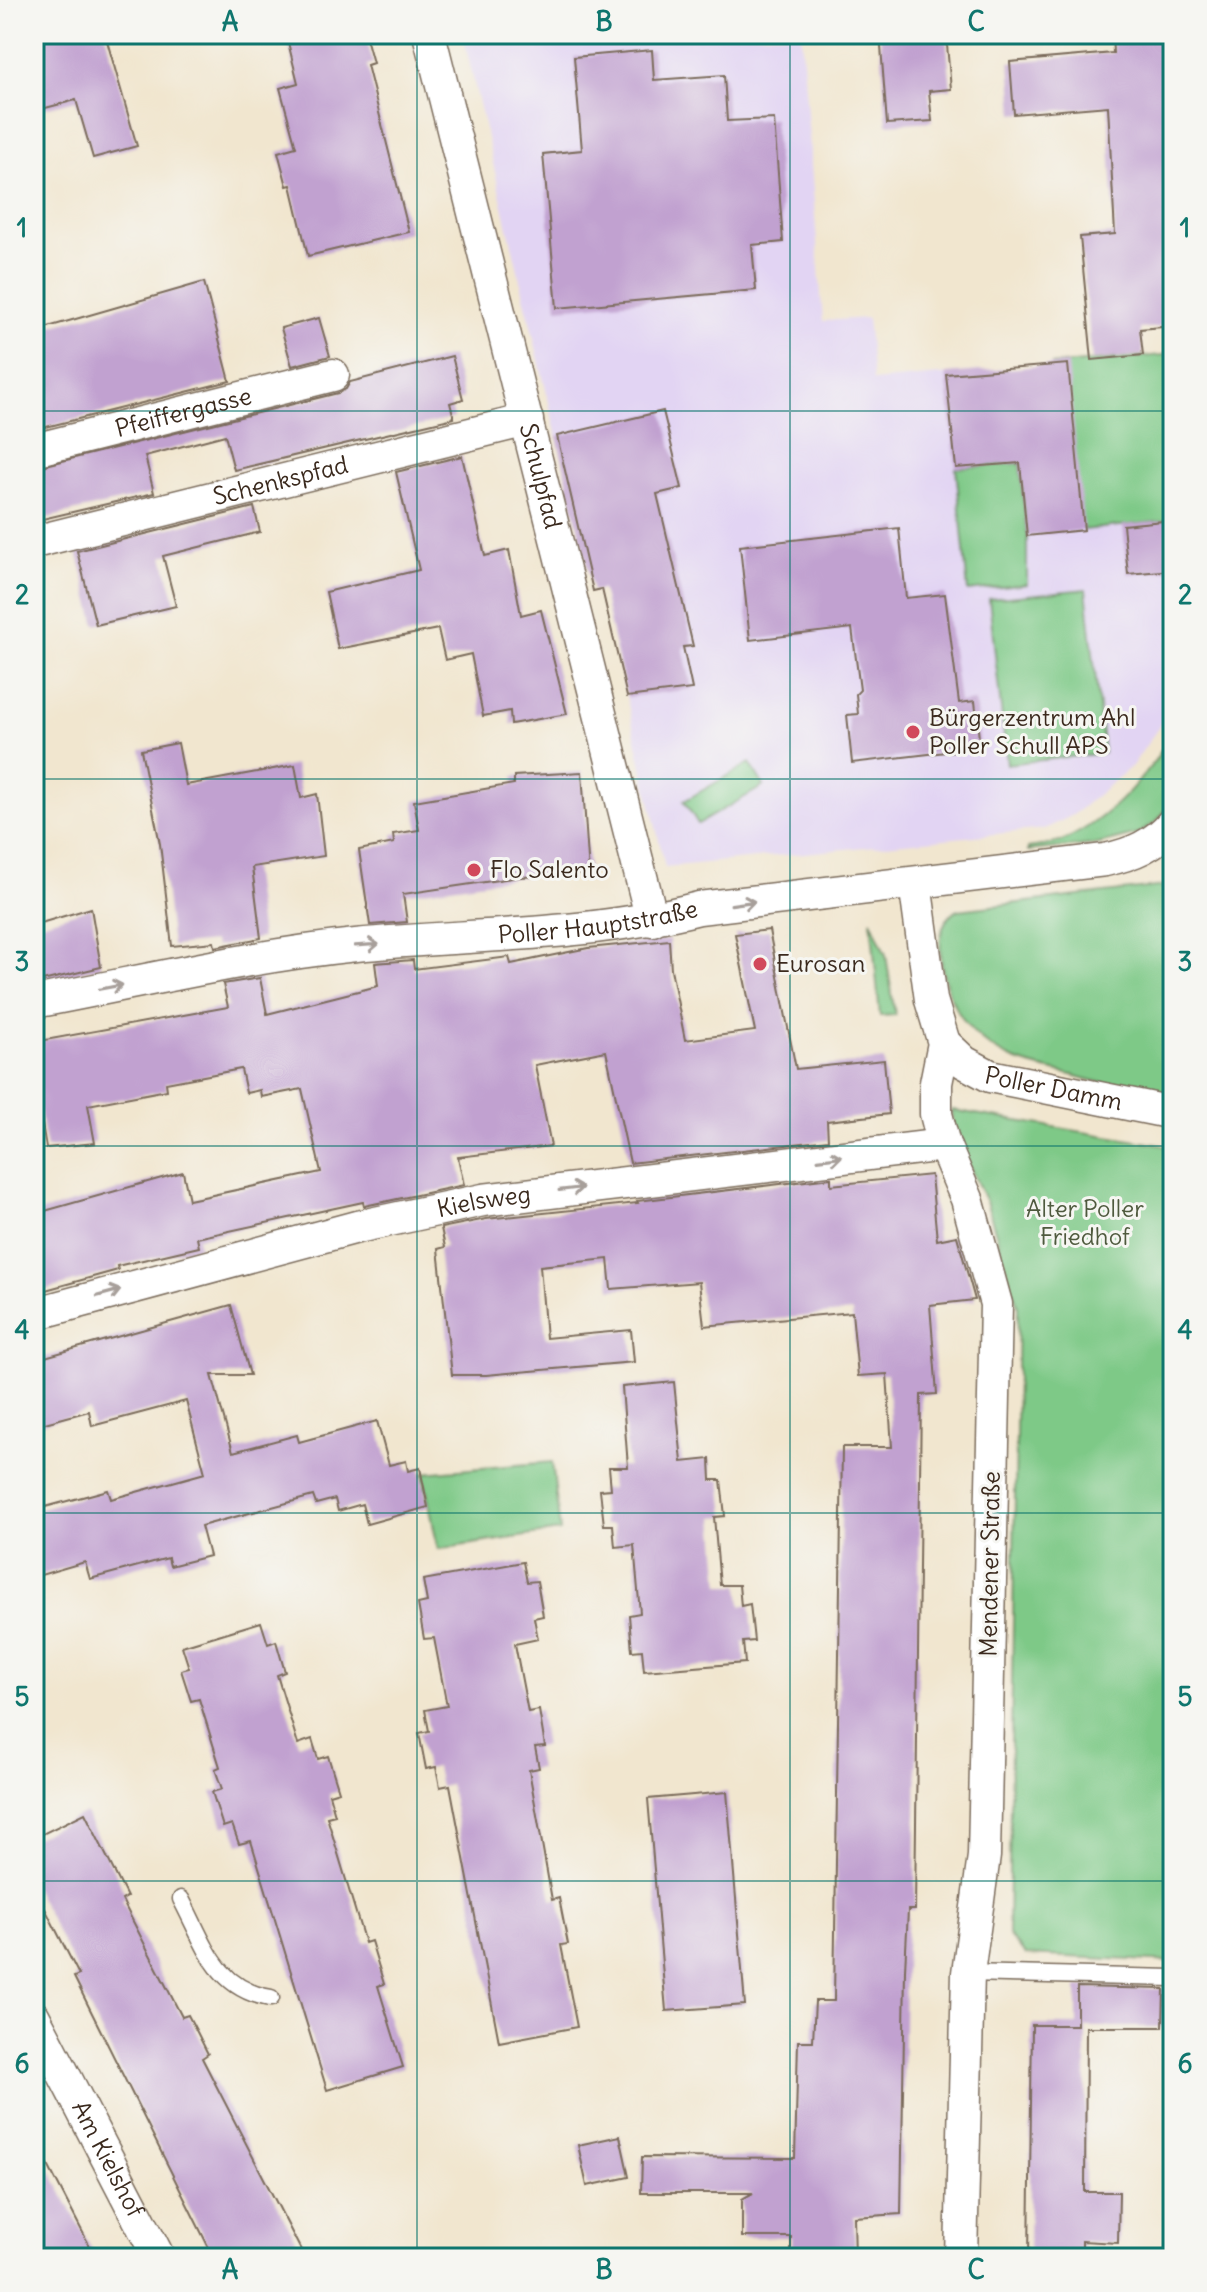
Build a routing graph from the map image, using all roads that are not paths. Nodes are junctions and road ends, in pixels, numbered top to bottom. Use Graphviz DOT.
graph roads {
  1 [pos="429,34"];
  2 [pos="333,375"];
  3 [pos="527,420"];
  4 [pos="34,450"];
  5 [pos="34,542"];
  6 [pos="1168,835"];
  7 [pos="915,883"];
  8 [pos="652,920"];
  9 [pos="34,1002"];
  10 [pos="944,1043"];
  11 [pos="1173,1113"];
  12 [pos="944,1145"];
  13 [pos="34,1314"];
  14 [pos="181,1899"];
  15 [pos="968,1973"];
  16 [pos="1173,1978"];
  17 [pos="271,1998"];
  18 [pos="34,2017"];
  19 [pos="159,2258"];
  20 [pos="961,2258"];
  1 -- 3 [label="street, Schulpfad"];
  2 -- 4 [label="street, Pfeiffergasse"];
  3 -- 5 [label="street, Schenkspfad"];
  3 -- 8 [label="street, Schulpfad"];
  6 -- 7 [label="street, Poller Hauptstraße"];
  8 -- 7 [label="street, Poller Hauptstraße, one-way"];
  7 -- 10 [label="street, Mendener Straße"];
  9 -- 8 [label="street, Poller Hauptstraße, one-way"];
  10 -- 11 [label="street, Poller Damm"];
  10 -- 12 [label="street, Mendener Straße"];
  13 -- 12 [label="street, Kielsweg, one-way"];
  12 -- 15 [label="street, Mendener Straße"];
  14 -- 17 [label="lane"];
  15 -- 16 [label="lane"];
  15 -- 20 [label="street, Mendener Straße"];
  18 -- 19 [label="street, Am Kielshof"];
}
